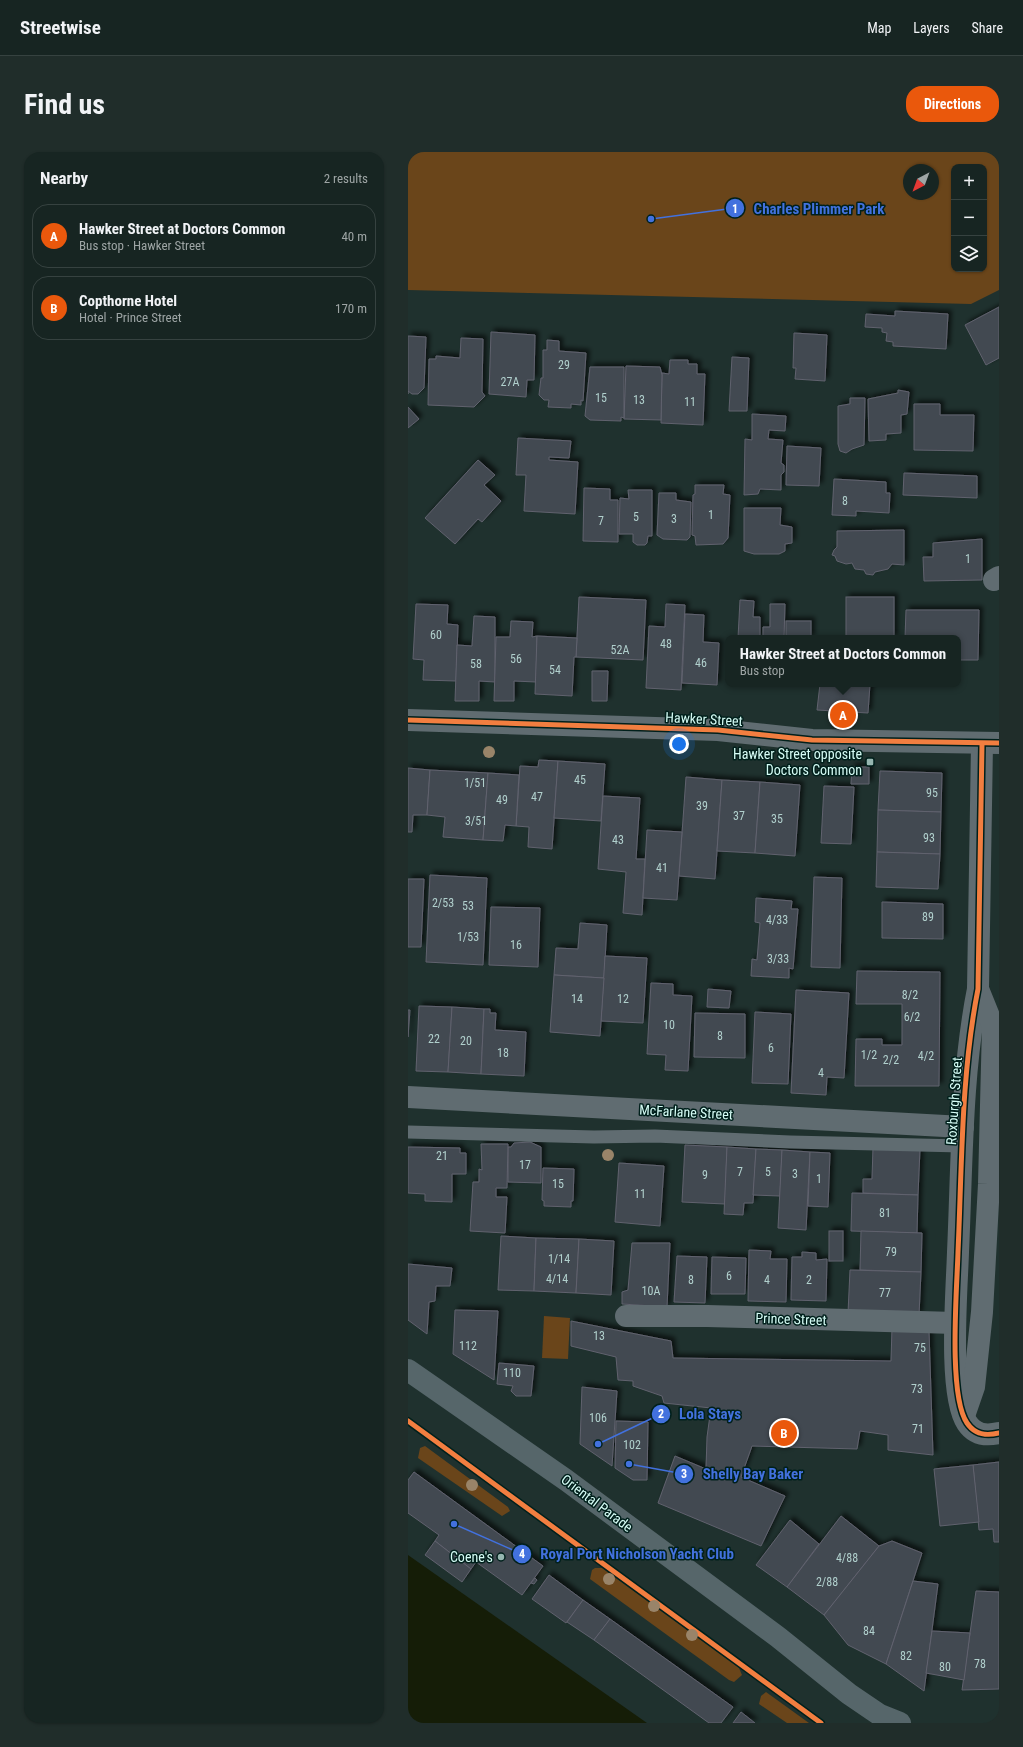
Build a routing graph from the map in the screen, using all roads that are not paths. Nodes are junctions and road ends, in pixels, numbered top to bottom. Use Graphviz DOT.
graph roads {
  1 [pos="408,720"];
  2 [pos="990,744"];
  3 [pos="978,989"];
  4 [pos="408,1097"];
  5 [pos="408,1132"];
  6 [pos="963,1136"];
  7 [pos="626,1316"];
  8 [pos="956,1324"];
  9 [pos="408,1370"];
  10 [pos="964,1416"];
  11 [pos="999,1433"];
  12 [pos="900,1723"];
  1 -- 2 [label="street, Hawker Street"];
  2 -- 3 [label="street, Roxburgh Street"];
  3 -- 6 [label="street, Roxburgh Street"];
  3 -- 10 [label="street, Roxburgh Street"];
  4 -- 6 [label="street, McFarlane Street"];
  5 -- 6 [label="lane"];
  6 -- 8 [label="street, Roxburgh Street"];
  7 -- 8 [label="street, Prince Street"];
  8 -- 10 [label="street, Roxburgh Street"];
  9 -- 12 [label="main road, Oriental Parade"];
  10 -- 11 [label="street, Roxburgh Street"];
}
